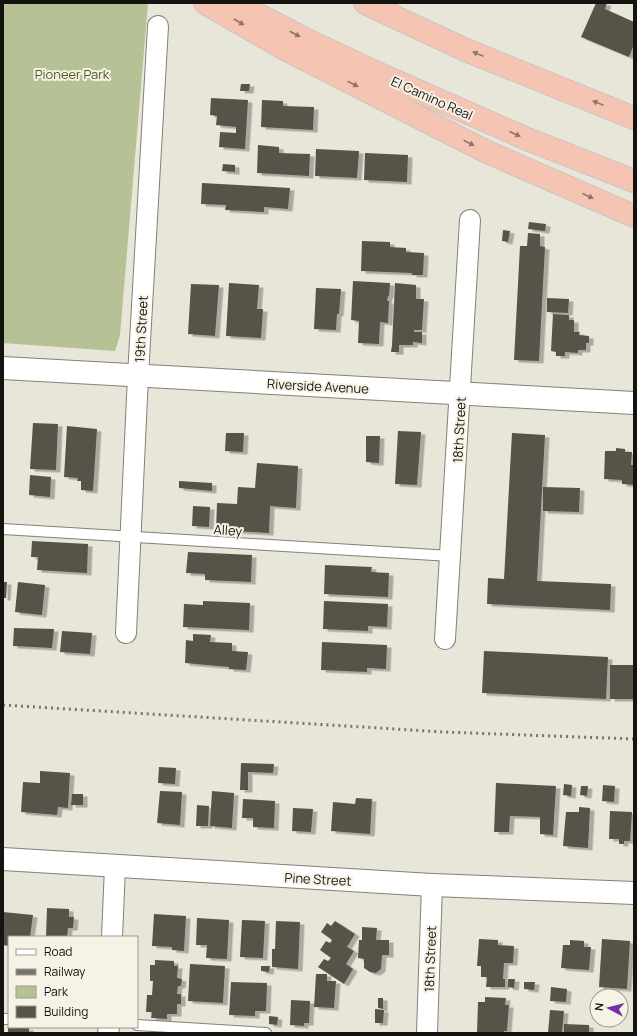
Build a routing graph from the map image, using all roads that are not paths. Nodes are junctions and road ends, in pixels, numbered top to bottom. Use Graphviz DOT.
graph roads {
  1 [pos="205,3"];
  2 [pos="236,3"];
  3 [pos="365,3"];
  4 [pos="158,26"];
  5 [pos="634,118"];
  6 [pos="634,181"];
  7 [pos="634,216"];
  8 [pos="470,220"];
  9 [pos="3,368"];
  10 [pos="138,376"];
  11 [pos="461,394"];
  12 [pos="634,403"];
  13 [pos="3,529"];
  14 [pos="131,536"];
  15 [pos="451,556"];
  16 [pos="126,633"];
  17 [pos="445,639"];
  18 [pos="3,859"];
  19 [pos="115,867"];
  20 [pos="432,885"];
  21 [pos="634,893"];
  22 [pos="112,936"];
  23 [pos="138,1025"];
  24 [pos="266,1033"];
  25 [pos="427,1033"];
  1 -- 7 [label="highway, one-way"];
  2 -- 6 [label="highway, El Camino Real, one-way"];
  5 -- 3 [label="highway, one-way"];
  4 -- 10 [label="street, 19th Street"];
  8 -- 11 [label="street, 18th Street"];
  9 -- 10 [label="main road, Riverside Avenue"];
  10 -- 11 [label="main road, Riverside Avenue"];
  10 -- 14 [label="street, 19th Street"];
  11 -- 12 [label="main road, Riverside Avenue"];
  11 -- 15 [label="street, 18th Street"];
  13 -- 14 [label="lane, Alley"];
  14 -- 15 [label="lane, Alley"];
  14 -- 16 [label="street, 19th Street"];
  15 -- 17 [label="street, 18th Street"];
  18 -- 19 [label="main road, Pine Street"];
  19 -- 20 [label="main road, Pine Street"];
  19 -- 22 [label="street"];
  20 -- 21 [label="main road, Pine Street"];
  20 -- 25 [label="street, 18th Street"];
  23 -- 24 [label="lane"];
}
